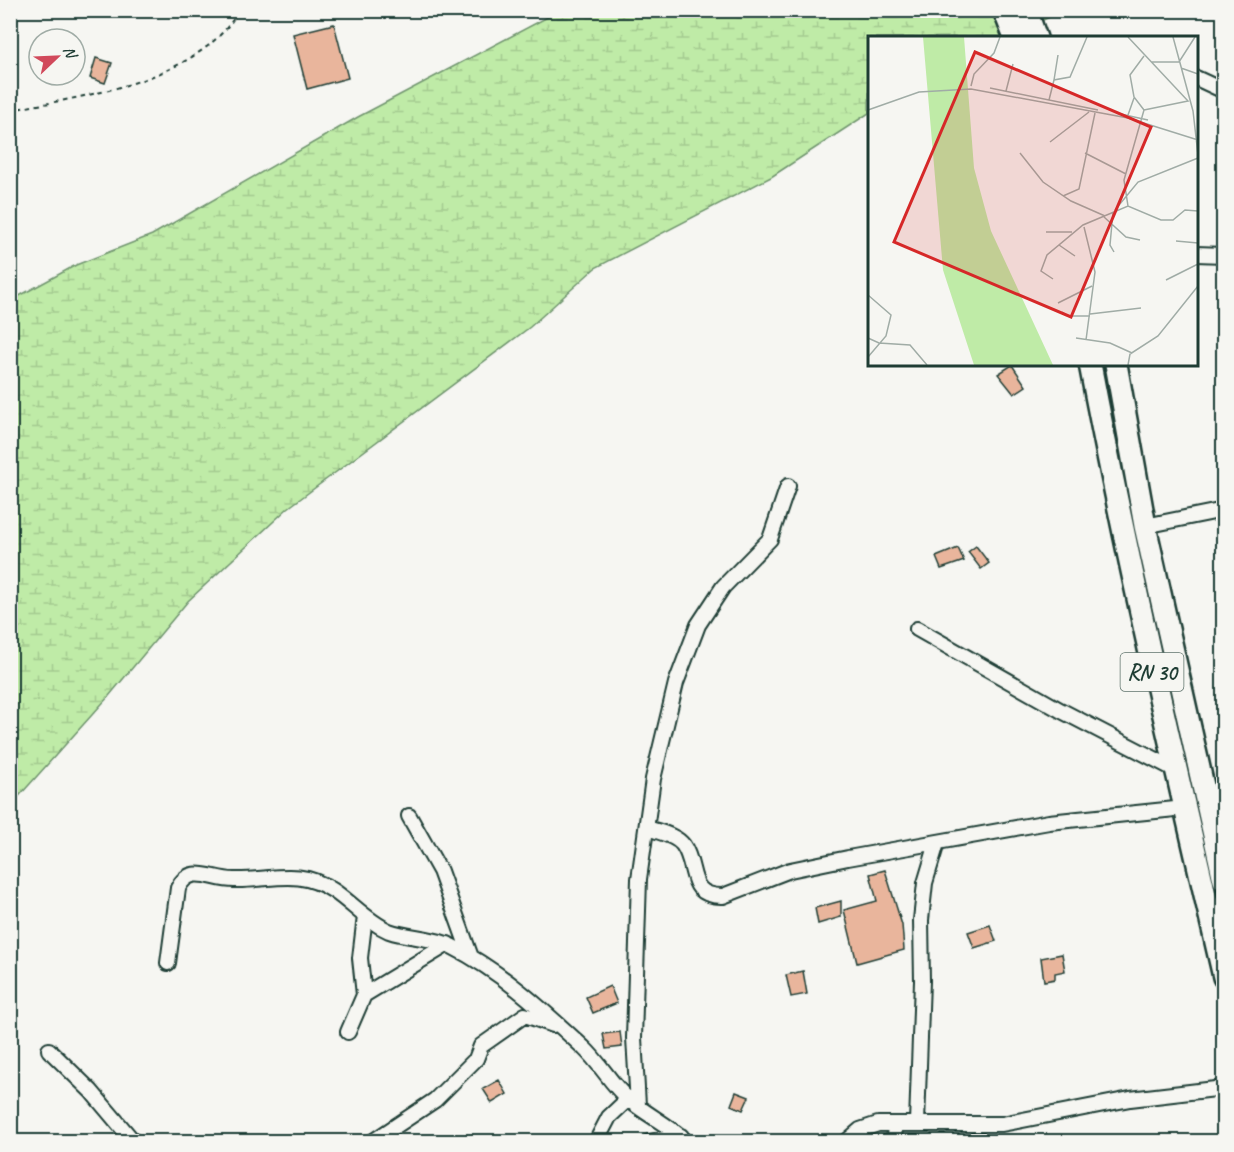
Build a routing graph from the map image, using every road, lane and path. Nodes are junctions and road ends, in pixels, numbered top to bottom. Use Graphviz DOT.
graph roads {
  1 [pos="239,10"];
  2 [pos="1004,10"];
  3 [pos="1026,10"];
  4 [pos="1014,36"];
  5 [pos="1035,36"];
  6 [pos="1198,78"];
  7 [pos="1224,91"];
  8 [pos="10,110"];
  9 [pos="1198,254"];
  10 [pos="1224,255"];
  11 [pos="1090,366"];
  12 [pos="1116,366"];
  13 [pos="788,486"];
  14 [pos="1224,510"];
  15 [pos="1145,526"];
  16 [pos="917,629"];
  17 [pos="1174,769"];
  18 [pos="1185,807"];
  19 [pos="409,816"];
  20 [pos="648,828"];
  21 [pos="938,843"];
  22 [pos="1224,880"];
  23 [pos="365,916"];
  24 [pos="448,945"];
  25 [pos="471,957"];
  26 [pos="168,963"];
  27 [pos="1224,977"];
  28 [pos="364,995"];
  29 [pos="524,996"];
  30 [pos="525,1016"];
  31 [pos="558,1027"];
  32 [pos="348,1032"];
  33 [pos="49,1050"];
  34 [pos="1224,1088"];
  35 [pos="633,1102"];
  36 [pos="916,1123"];
  37 [pos="894,1124"];
  38 [pos="684,1138"];
  39 [pos="134,1142"];
  40 [pos="372,1142"];
  41 [pos="596,1142"];
  42 [pos="649,1142"];
  43 [pos="846,1142"];
  44 [pos="895,1142"];
  1 -- 8 [label="path"];
  2 -- 4 [label="main road"];
  3 -- 5 [label="main road"];
  6 -- 7 [label="street"];
  9 -- 10 [label="street"];
  11 -- 17 [label="main road, RN 30"];
  12 -- 15 [label="main road, RN 30 / RN 30"];
  13 -- 20 [label="street"];
  14 -- 15 [label="street"];
  15 -- 22 [label="main road, RN 30 / RN 30"];
  16 -- 17 [label="street"];
  17 -- 18 [label="main road, RN 30"];
  18 -- 21 [label="street"];
  18 -- 27 [label="main road, RN 30"];
  19 -- 25 [label="street"];
  20 -- 21 [label="street"];
  20 -- 35 [label="street"];
  21 -- 36 [label="street"];
  23 -- 24 [label="street"];
  23 -- 26 [label="street"];
  23 -- 28 [label="street"];
  24 -- 25 [label="street"];
  24 -- 28 [label="street"];
  25 -- 29 [label="street"];
  28 -- 32 [label="street"];
  29 -- 30 [label="street"];
  29 -- 31 [label="street"];
  30 -- 31 [label="street"];
  30 -- 40 [label="street"];
  31 -- 35 [label="street"];
  33 -- 39 [label="street"];
  34 -- 36 [label="street"];
  35 -- 38 [label="street"];
  35 -- 41 [label="street"];
  36 -- 37 [label="street"];
  37 -- 43 [label="street"];
  37 -- 44 [label="street"];
  38 -- 42 [label="street"];
}
